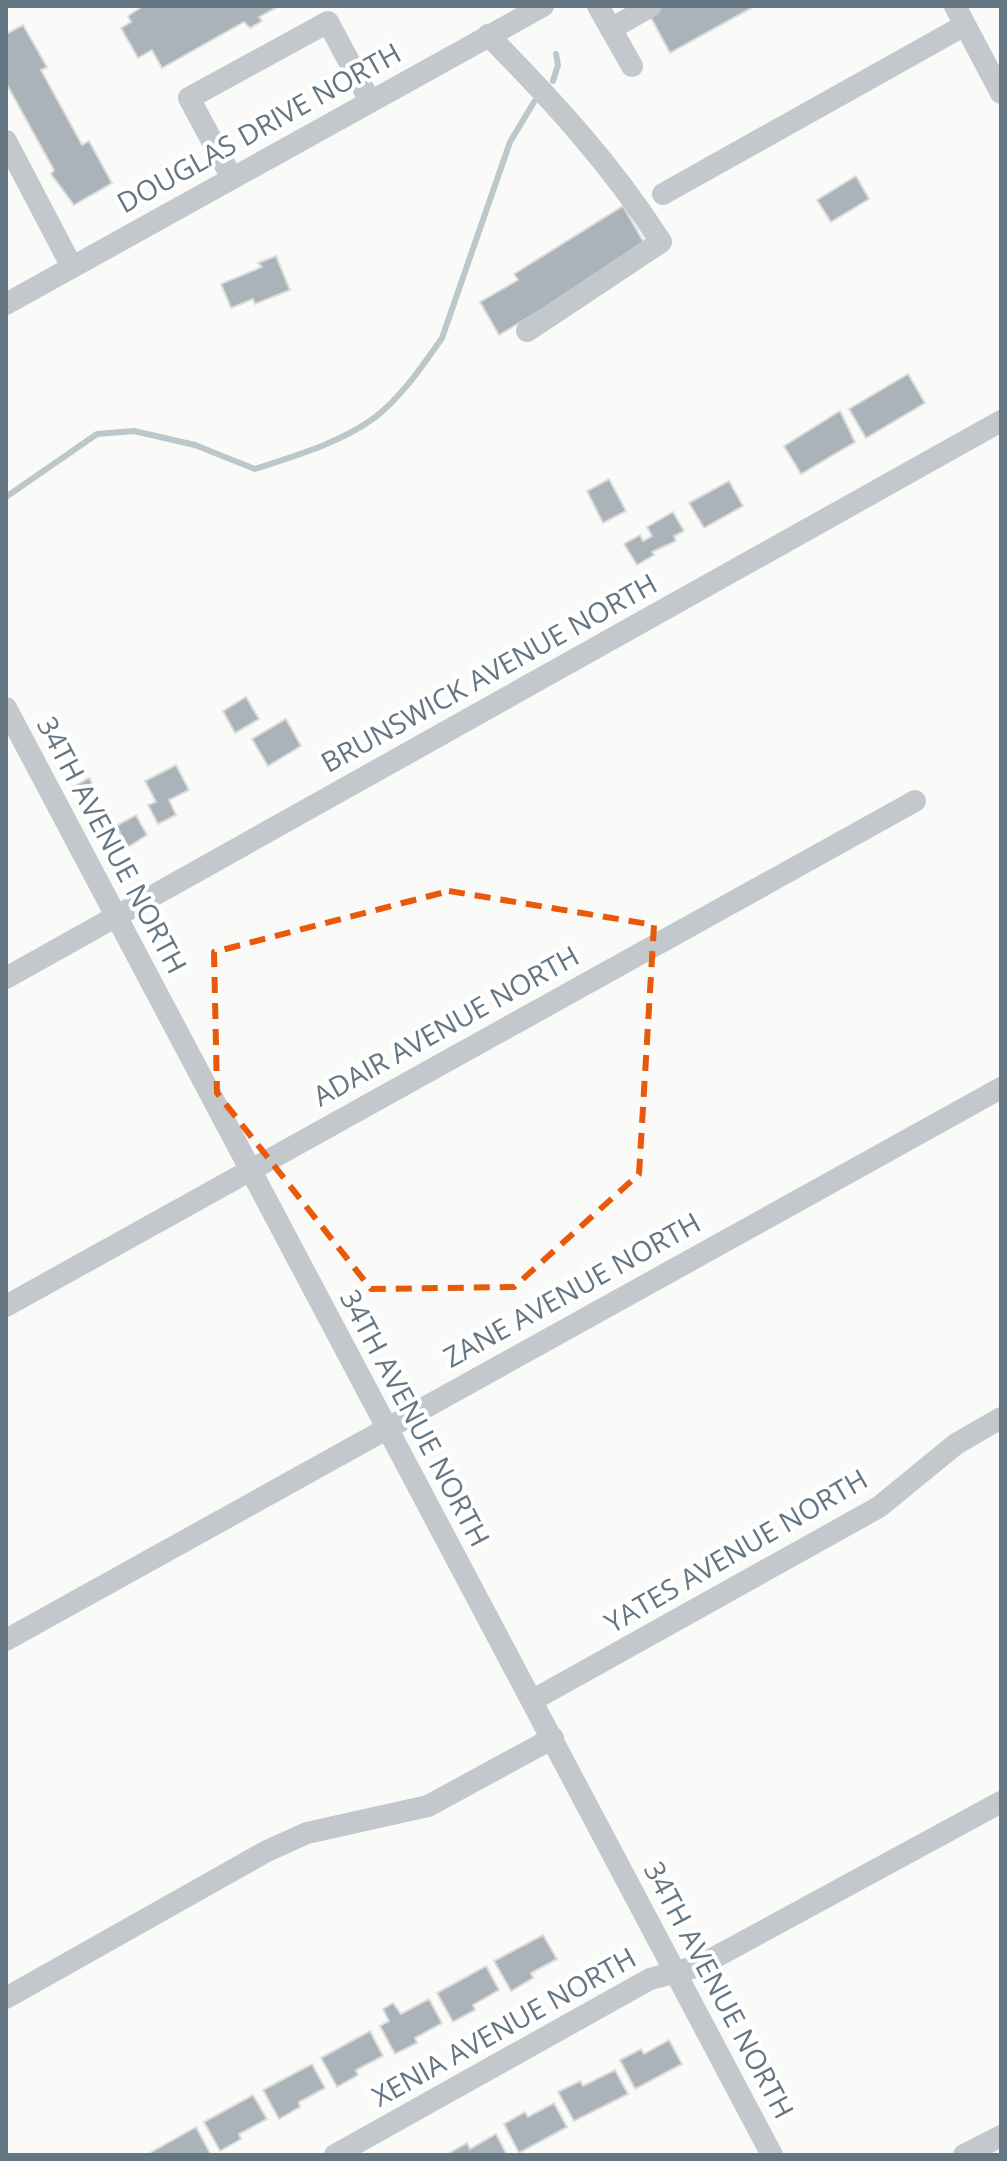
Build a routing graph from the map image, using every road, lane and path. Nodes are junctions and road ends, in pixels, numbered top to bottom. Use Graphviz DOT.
graph roads {
  1 [pos="543,6"];
  2 [pos="598,6"];
  3 [pos="651,6"];
  4 [pos="960,16"];
  5 [pos="611,29"];
  6 [pos="488,35"];
  7 [pos="632,66"];
  8 [pos="1000,90"];
  9 [pos="370,101"];
  10 [pos="6,141"];
  11 [pos="232,178"];
  12 [pos="663,194"];
  13 [pos="72,267"];
  14 [pos="6,304"];
  15 [pos="527,331"];
  16 [pos="1001,421"];
  17 [pos="6,708"];
  18 [pos="915,801"];
  19 [pos="114,916"];
  20 [pos="6,978"];
  21 [pos="1001,1088"];
  22 [pos="249,1169"];
  23 [pos="6,1306"];
  24 [pos="1001,1418"];
  25 [pos="385,1428"];
  26 [pos="6,1640"];
  27 [pos="533,1700"];
  28 [pos="553,1738"];
  29 [pos="1001,1802"];
  30 [pos="676,1971"];
  31 [pos="6,1998"];
  32 [pos="1001,2136"];
  33 [pos="335,2155"];
  34 [pos="772,2155"];
  35 [pos="964,2155"];
  1 -- 6 [label="street, DOUGLAS DRIVE NORTH"];
  2 -- 5 [label="street"];
  3 -- 5 [label="street"];
  4 -- 8 [label="street"];
  4 -- 12 [label="street"];
  5 -- 7 [label="street"];
  6 -- 9 [label="street, DOUGLAS DRIVE NORTH"];
  6 -- 15 [label="street"];
  9 -- 11 [label="street, DOUGLAS DRIVE NORTH"];
  9 -- 11 [label="street"];
  10 -- 13 [label="street"];
  11 -- 13 [label="street, DOUGLAS DRIVE NORTH"];
  13 -- 14 [label="street, DOUGLAS DRIVE NORTH"];
  16 -- 19 [label="street, BRUNSWICK AVENUE NORTH"];
  17 -- 19 [label="street, 34TH AVENUE NORTH"];
  18 -- 22 [label="street, ADAIR AVENUE NORTH"];
  19 -- 20 [label="street, BRUNSWICK AVENUE NORTH"];
  19 -- 22 [label="street, 34TH AVENUE NORTH"];
  21 -- 25 [label="street, ZANE AVENUE NORTH"];
  22 -- 23 [label="street, ADAIR AVENUE NORTH"];
  22 -- 25 [label="street, 34TH AVENUE NORTH"];
  24 -- 27 [label="street, YATES AVENUE NORTH"];
  25 -- 26 [label="street, ZANE AVENUE NORTH"];
  25 -- 27 [label="street, 34TH AVENUE NORTH"];
  27 -- 28 [label="street, 34TH AVENUE NORTH"];
  28 -- 30 [label="street, 34TH AVENUE NORTH"];
  28 -- 31 [label="street"];
  29 -- 30 [label="street, XENIA AVENUE NORTH"];
  30 -- 33 [label="street, XENIA AVENUE NORTH"];
  30 -- 34 [label="street, 34TH AVENUE NORTH"];
  32 -- 35 [label="street"];
}
